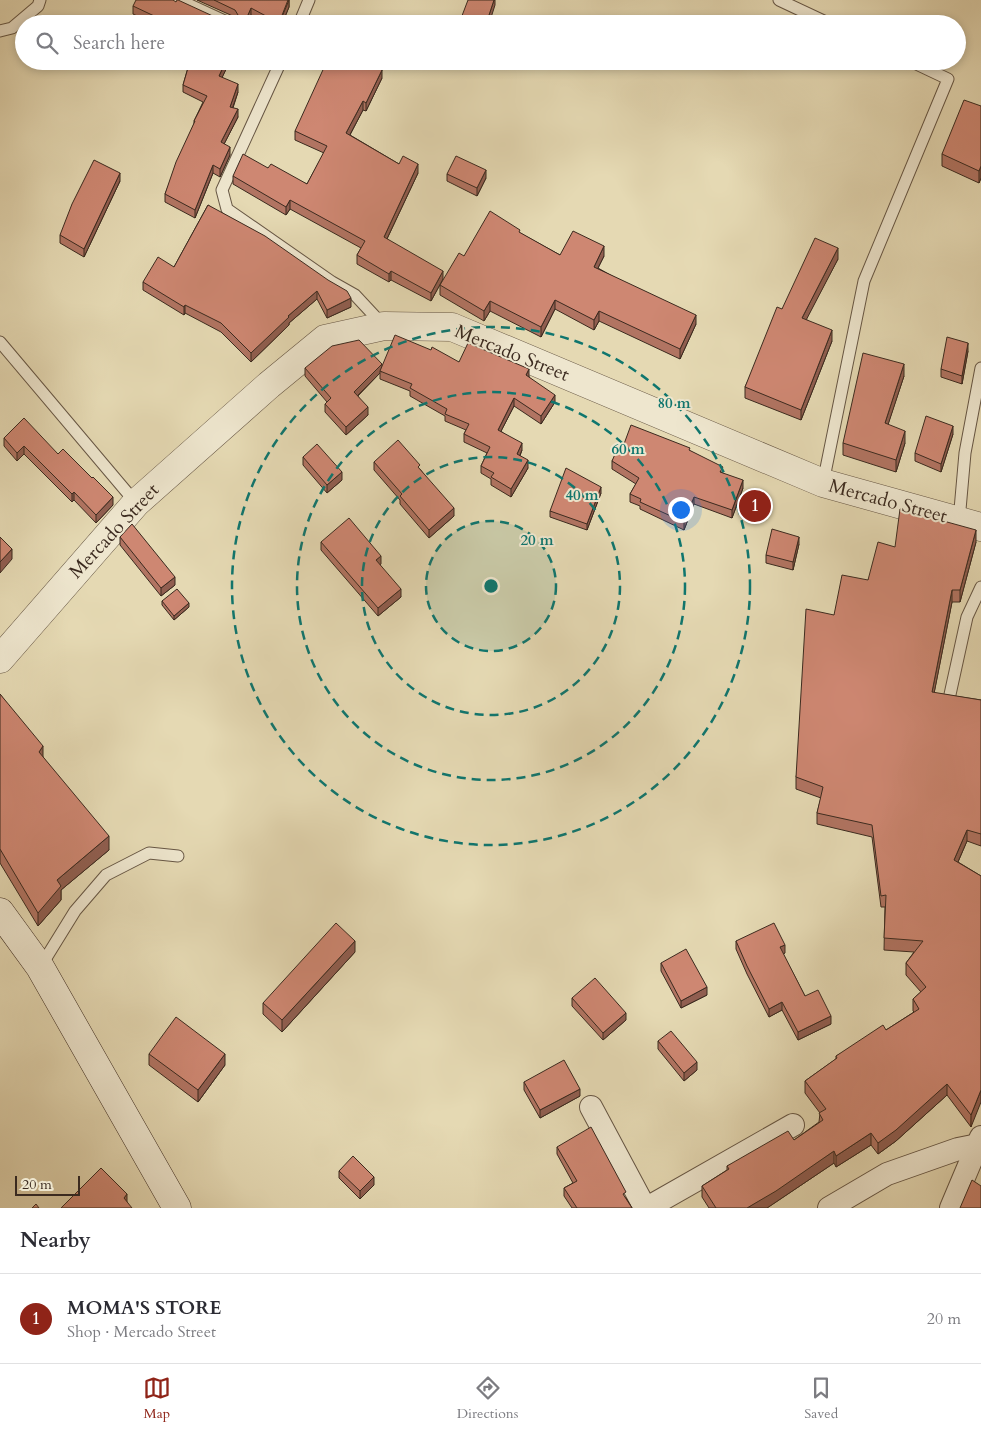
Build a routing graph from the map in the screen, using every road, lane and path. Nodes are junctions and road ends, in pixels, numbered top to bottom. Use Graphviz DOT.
graph roads {
  1 [pos="40,0"];
  2 [pos="179,0"];
  3 [pos="309,0"];
  4 [pos="779,0"];
  5 [pos="27,15"];
  6 [pos="212,15"];
  7 [pos="302,15"];
  8 [pos="811,15"];
  9 [pos="15,25"];
  10 [pos="0,31"];
  11 [pos="277,70"];
  12 [pos="929,70"];
  13 [pos="384,326"];
  14 [pos="0,342"];
  15 [pos="981,368"];
  16 [pos="823,483"];
  17 [pos="136,503"];
  18 [pos="970,524"];
  19 [pos="981,587"];
  20 [pos="0,659"];
  21 [pos="949,699"];
  22 [pos="178,856"];
  23 [pos="0,912"];
  24 [pos="40,967"];
  25 [pos="591,1107"];
  26 [pos="793,1125"];
  27 [pos="979,1141"];
  28 [pos="177,1208"];
  29 [pos="646,1208"];
  30 [pos="829,1208"];
  31 [pos="951,1208"];
  1 -- 5 [label="lane"];
  2 -- 6 [label="lane"];
  3 -- 7 [label="lane"];
  4 -- 8 [label="lane"];
  9 -- 10 [label="lane"];
  11 -- 13 [label="lane"];
  12 -- 16 [label="lane"];
  13 -- 16 [label="street, Mercado Street"];
  13 -- 17 [label="street, Mercado Street"];
  14 -- 17 [label="lane"];
  15 -- 18 [label="lane"];
  16 -- 18 [label="street, Mercado Street"];
  17 -- 20 [label="street, Mercado Street"];
  19 -- 21 [label="lane"];
  22 -- 24 [label="lane"];
  23 -- 24 [label="street"];
  24 -- 28 [label="street"];
  25 -- 29 [label="street"];
  26 -- 29 [label="street"];
  27 -- 30 [label="street"];
  27 -- 31 [label="street"];
}
